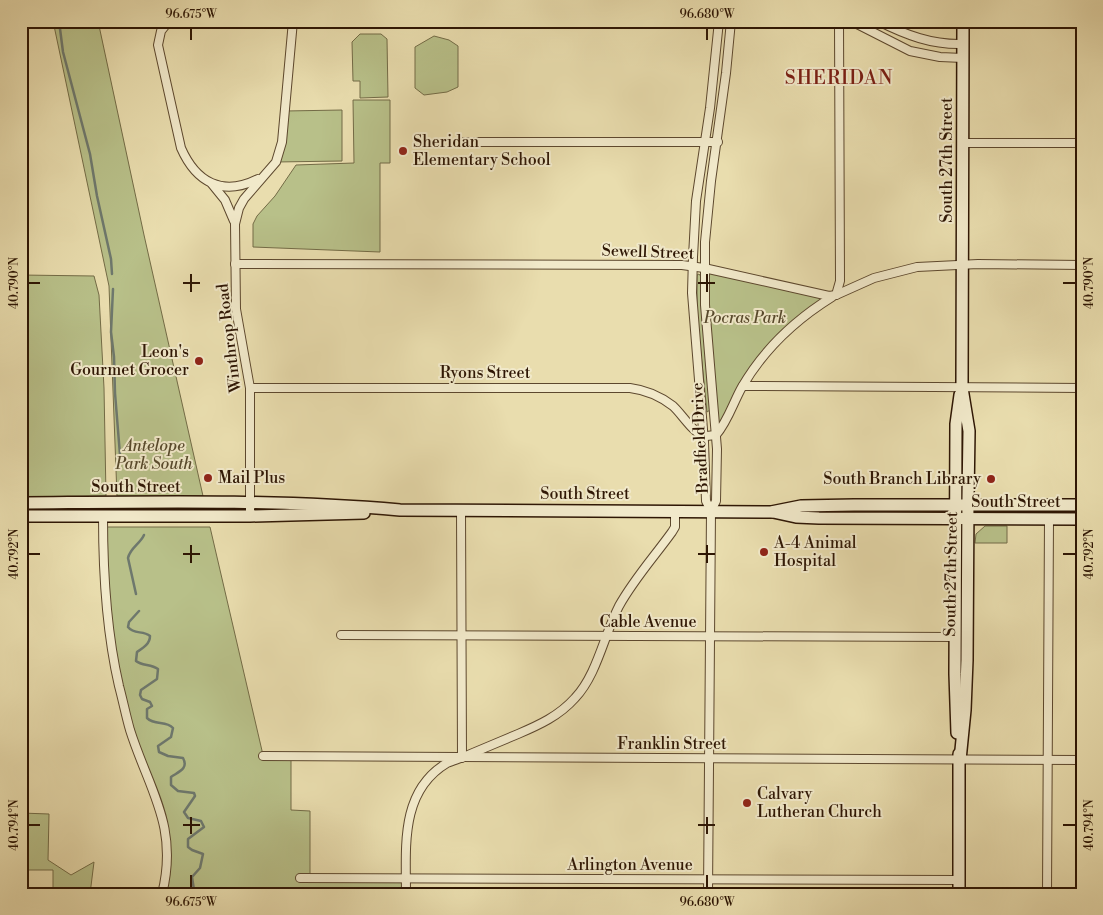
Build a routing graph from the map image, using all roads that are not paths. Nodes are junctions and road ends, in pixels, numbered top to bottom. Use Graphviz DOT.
graph roads {
  1 [pos="169,21"];
  2 [pos="293,21"];
  3 [pos="718,21"];
  4 [pos="731,21"];
  5 [pos="839,21"];
  6 [pos="851,21"];
  7 [pos="878,21"];
  8 [pos="963,21"];
  9 [pos="963,44"];
  10 [pos="963,58"];
  11 [pos="464,142"];
  12 [pos="704,142"];
  13 [pos="718,142"];
  14 [pos="964,143"];
  15 [pos="1082,143"];
  16 [pos="264,176"];
  17 [pos="211,183"];
  18 [pos="235,224"];
  19 [pos="235,264"];
  20 [pos="962,265"];
  21 [pos="1082,265"];
  22 [pos="692,266"];
  23 [pos="704,268"];
  24 [pos="836,295"];
  25 [pos="743,386"];
  26 [pos="250,388"];
  27 [pos="962,388"];
  28 [pos="1082,388"];
  29 [pos="716,435"];
  30 [pos="704,436"];
  31 [pos="21,503"];
  32 [pos="250,503"];
  33 [pos="955,505"];
  34 [pos="968,505"];
  35 [pos="1082,505"];
  36 [pos="400,510"];
  37 [pos="461,510"];
  38 [pos="675,511"];
  39 [pos="711,511"];
  40 [pos="771,512"];
  41 [pos="21,516"];
  42 [pos="250,516"];
  43 [pos="104,517"];
  44 [pos="955,518"];
  45 [pos="968,518"];
  46 [pos="1049,519"];
  47 [pos="1082,519"];
  48 [pos="341,635"];
  49 [pos="461,635"];
  50 [pos="606,635"];
  51 [pos="710,636"];
  52 [pos="955,637"];
  53 [pos="263,756"];
  54 [pos="462,758"];
  55 [pos="709,758"];
  56 [pos="960,760"];
  57 [pos="1047,760"];
  58 [pos="1082,760"];
  59 [pos="300,878"];
  60 [pos="406,879"];
  61 [pos="708,879"];
  62 [pos="959,880"];
  63 [pos="162,894"];
  64 [pos="406,894"];
  65 [pos="708,894"];
  66 [pos="959,894"];
  67 [pos="1047,894"];
  1 -- 17 [label="street"];
  2 -- 16 [label="street, Winthrop Road"];
  3 -- 12 [label="street, Bradfield Drive"];
  4 -- 13 [label="street, Bradfield Drive"];
  5 -- 24 [label="street"];
  6 -- 10 [label="street"];
  7 -- 9 [label="street"];
  8 -- 9 [label="main road, South 27th Street"];
  9 -- 10 [label="main road, South 27th Street"];
  10 -- 14 [label="main road, South 27th Street"];
  11 -- 12 [label="street"];
  12 -- 13 [label="street"];
  12 -- 22 [label="street, Bradfield Drive"];
  13 -- 23 [label="street, Bradfield Drive"];
  14 -- 15 [label="street"];
  14 -- 20 [label="main road, South 27th Street"];
  16 -- 17 [label="street"];
  16 -- 18 [label="street, Winthrop Road"];
  17 -- 18 [label="street"];
  18 -- 19 [label="street, Winthrop Road"];
  19 -- 22 [label="street, Sewell Street"];
  19 -- 26 [label="street, Winthrop Road"];
  20 -- 21 [label="street, Sewell Street"];
  20 -- 24 [label="street, Sewell Street"];
  20 -- 27 [label="main road, South 27th Street"];
  22 -- 23 [label="street, Sewell Street"];
  22 -- 30 [label="street, Bradfield Drive"];
  23 -- 24 [label="street, Sewell Street"];
  23 -- 29 [label="street, Bradfield Drive"];
  24 -- 25 [label="street"];
  25 -- 27 [label="street"];
  25 -- 29 [label="street"];
  26 -- 30 [label="street, Ryons Street"];
  26 -- 32 [label="street, Winthrop Road"];
  27 -- 28 [label="street"];
  27 -- 33 [label="main road, South 27th Street"];
  27 -- 34 [label="main road, South 27th Street"];
  29 -- 30 [label="street"];
  29 -- 39 [label="street, Bradfield Drive"];
  30 -- 39 [label="street, Bradfield Drive"];
  31 -- 32 [label="main road, South Street"];
  32 -- 36 [label="main road, South Street"];
  32 -- 42 [label="street, Winthrop Road"];
  33 -- 34 [label="main road, South Street"];
  33 -- 40 [label="main road, South Street"];
  33 -- 44 [label="main road, South 27th Street"];
  34 -- 35 [label="main road, South Street"];
  34 -- 45 [label="main road, South 27th Street"];
  36 -- 37 [label="main road, South Street"];
  36 -- 42 [label="main road, South Street"];
  37 -- 38 [label="main road, South Street"];
  37 -- 49 [label="street"];
  38 -- 39 [label="main road, South Street"];
  38 -- 50 [label="street"];
  39 -- 40 [label="main road, South Street"];
  39 -- 51 [label="street"];
  40 -- 44 [label="main road, South Street"];
  41 -- 43 [label="main road, South Street"];
  42 -- 43 [label="main road, South Street"];
  43 -- 63 [label="street"];
  44 -- 45 [label="main road, South Street"];
  44 -- 52 [label="main road, South 27th Street"];
  45 -- 46 [label="main road, South Street"];
  45 -- 56 [label="main road, South 27th Street"];
  46 -- 47 [label="main road, South Street"];
  46 -- 57 [label="street"];
  48 -- 49 [label="street, Cable Avenue"];
  49 -- 50 [label="street, Cable Avenue"];
  49 -- 54 [label="street"];
  50 -- 51 [label="street, Cable Avenue"];
  50 -- 54 [label="street"];
  51 -- 52 [label="street, Cable Avenue"];
  51 -- 55 [label="street"];
  52 -- 56 [label="main road, South 27th Street"];
  53 -- 54 [label="street, Franklin Street"];
  54 -- 55 [label="street, Franklin Street"];
  54 -- 60 [label="street"];
  55 -- 56 [label="street, Franklin Street"];
  55 -- 61 [label="street"];
  56 -- 57 [label="street, Franklin Street"];
  56 -- 62 [label="main road, South 27th Street"];
  57 -- 58 [label="street, Franklin Street"];
  57 -- 67 [label="street"];
  59 -- 60 [label="street, Arlington Avenue"];
  60 -- 61 [label="street, Arlington Avenue"];
  60 -- 64 [label="street"];
  61 -- 62 [label="street, Arlington Avenue"];
  61 -- 65 [label="street"];
  62 -- 66 [label="main road, South 27th Street"];
}
